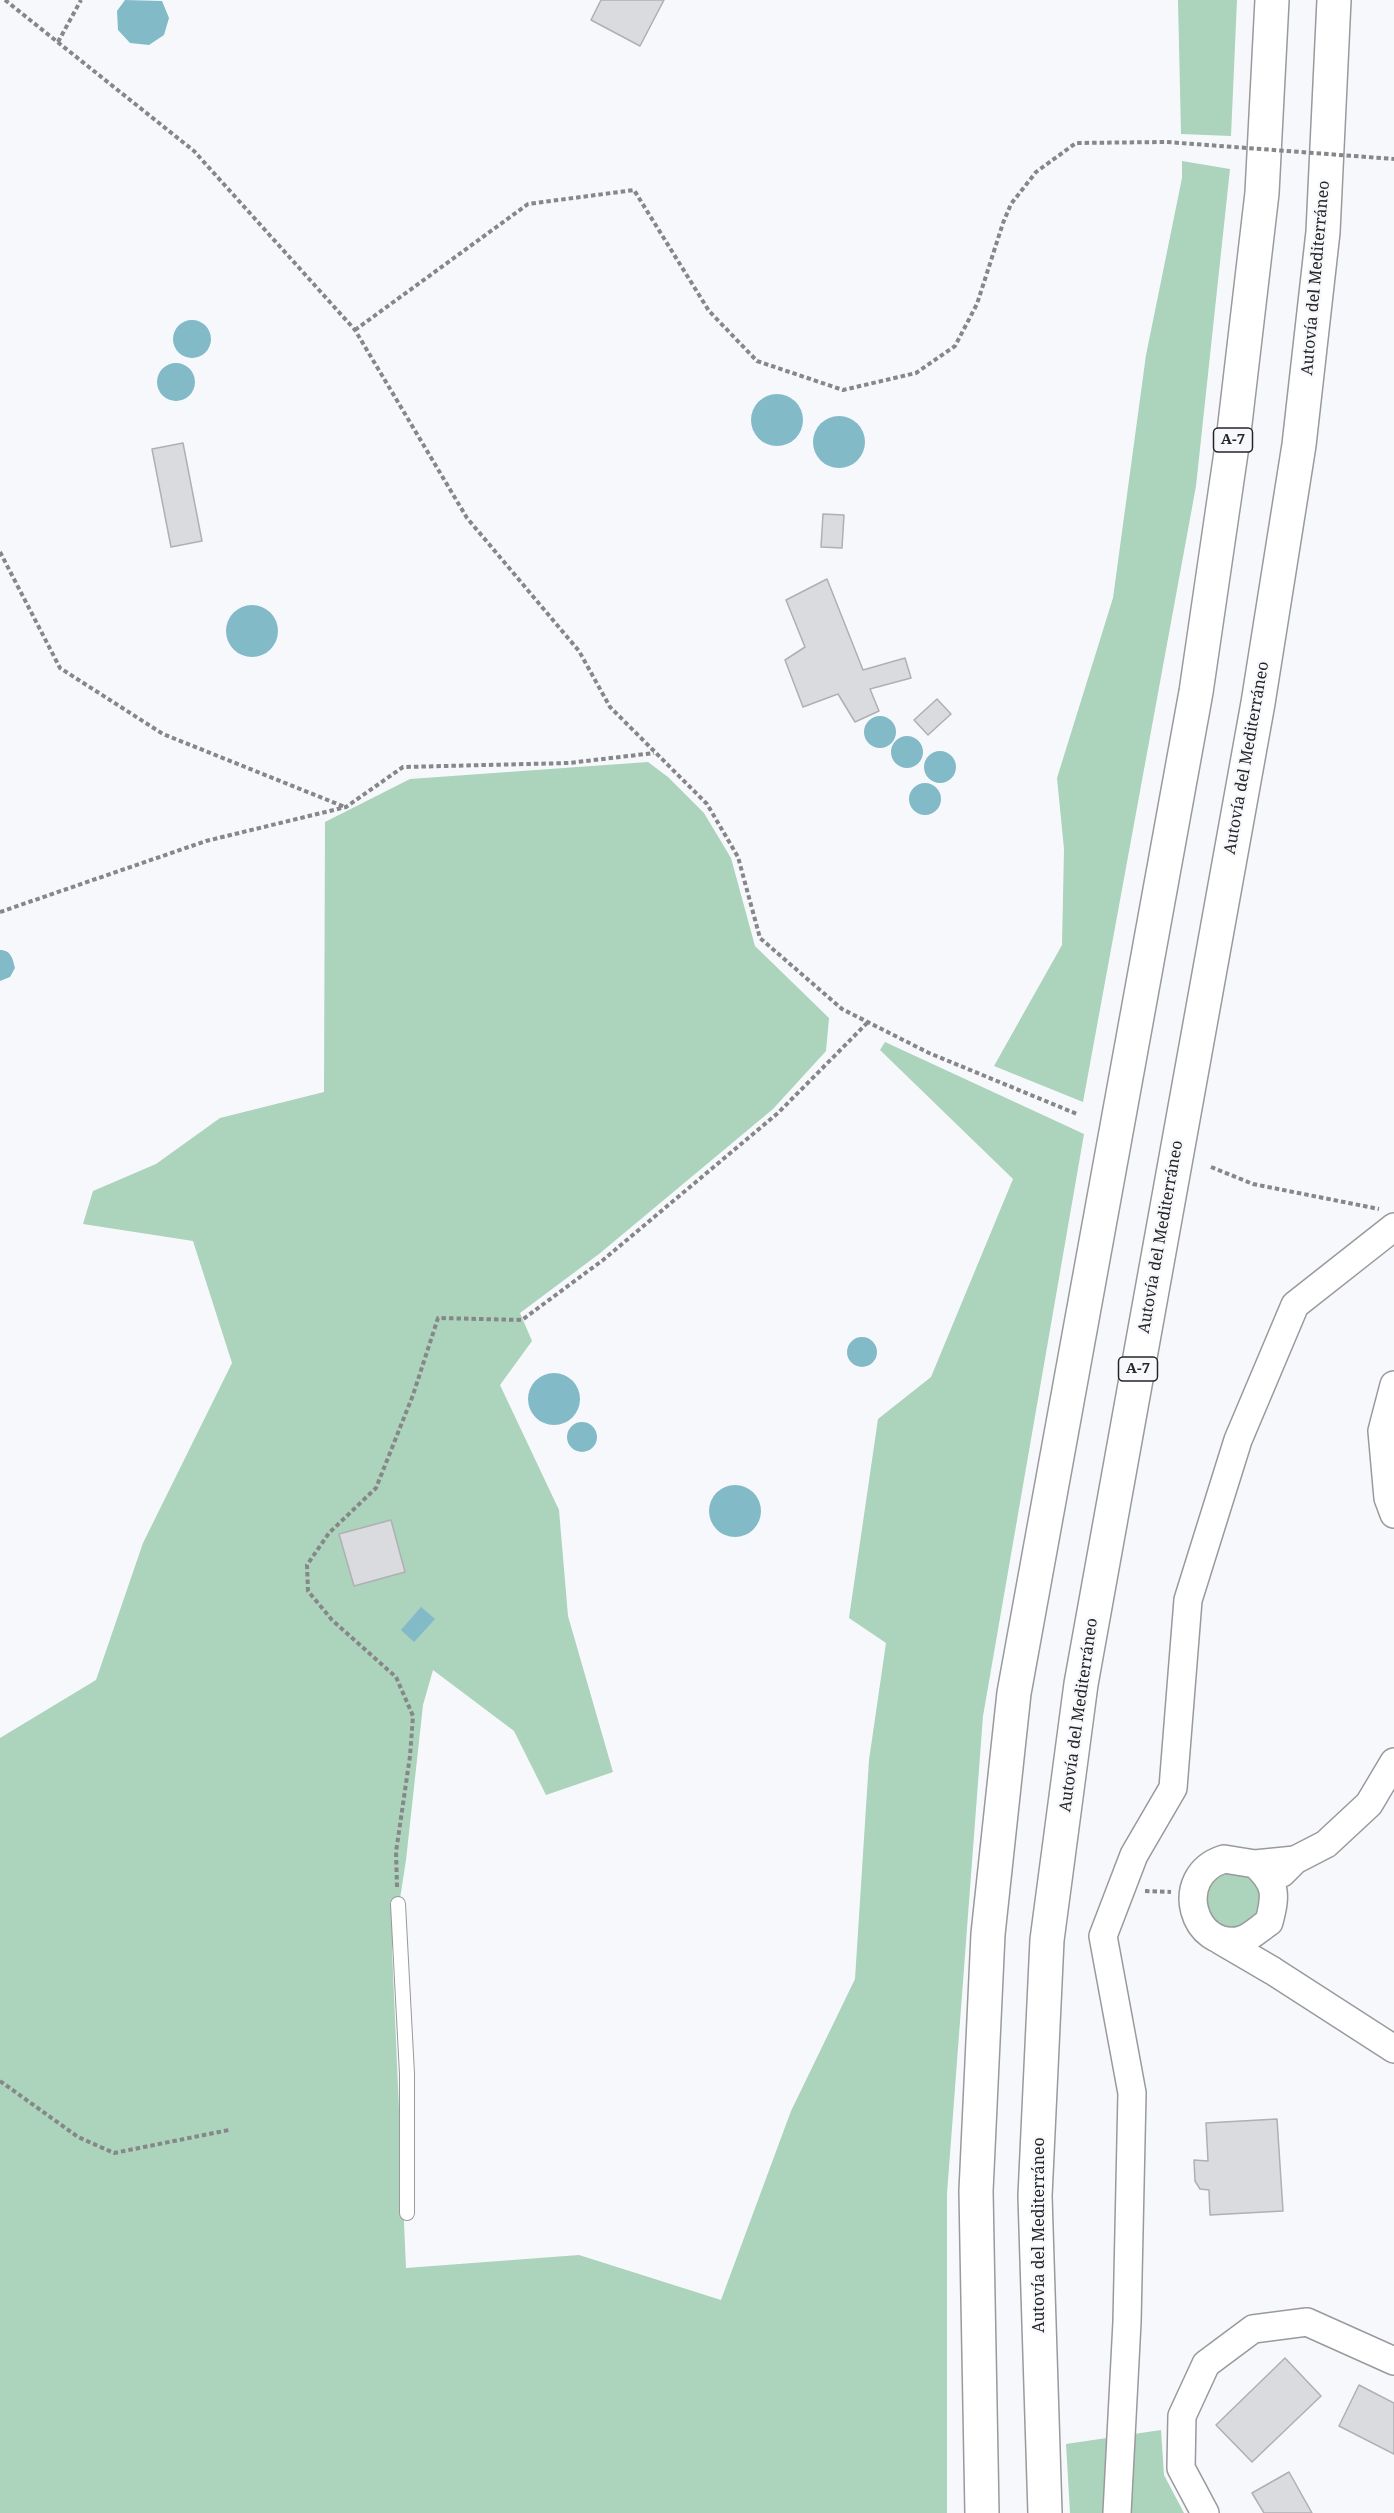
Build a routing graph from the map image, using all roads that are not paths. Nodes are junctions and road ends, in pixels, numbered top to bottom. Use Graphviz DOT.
graph roads {
  1 [pos="1272,0"];
  2 [pos="1334,0"];
  3 [pos="1388,1218"];
  4 [pos="1394,1385"];
  5 [pos="1394,1514"];
  6 [pos="1394,1762"];
  7 [pos="1295,1860"];
  8 [pos="1255,1864"];
  9 [pos="398,1904"];
  10 [pos="1272,1910"];
  11 [pos="1209,1934"];
  12 [pos="1273,1971"];
  13 [pos="1394,2049"];
  14 [pos="407,2212"];
  15 [pos="1394,2361"];
  16 [pos="982,2513"];
  17 [pos="1045,2513"];
  18 [pos="1117,2513"];
  19 [pos="1205,2513"];
  1 -- 16 [label="highway, A-7"];
  2 -- 17 [label="highway, Autovía del Mediterráneo / A-7"];
  3 -- 18 [label="street"];
  4 -- 5 [label="street"];
  6 -- 7 [label="street"];
  7 -- 8 [label="street"];
  7 -- 10 [label="street"];
  8 -- 10 [label="street"];
  8 -- 11 [label="street"];
  9 -- 14 [label="lane"];
  10 -- 11 [label="street"];
  10 -- 12 [label="street"];
  11 -- 12 [label="street"];
  12 -- 13 [label="street"];
  15 -- 19 [label="street"];
}
